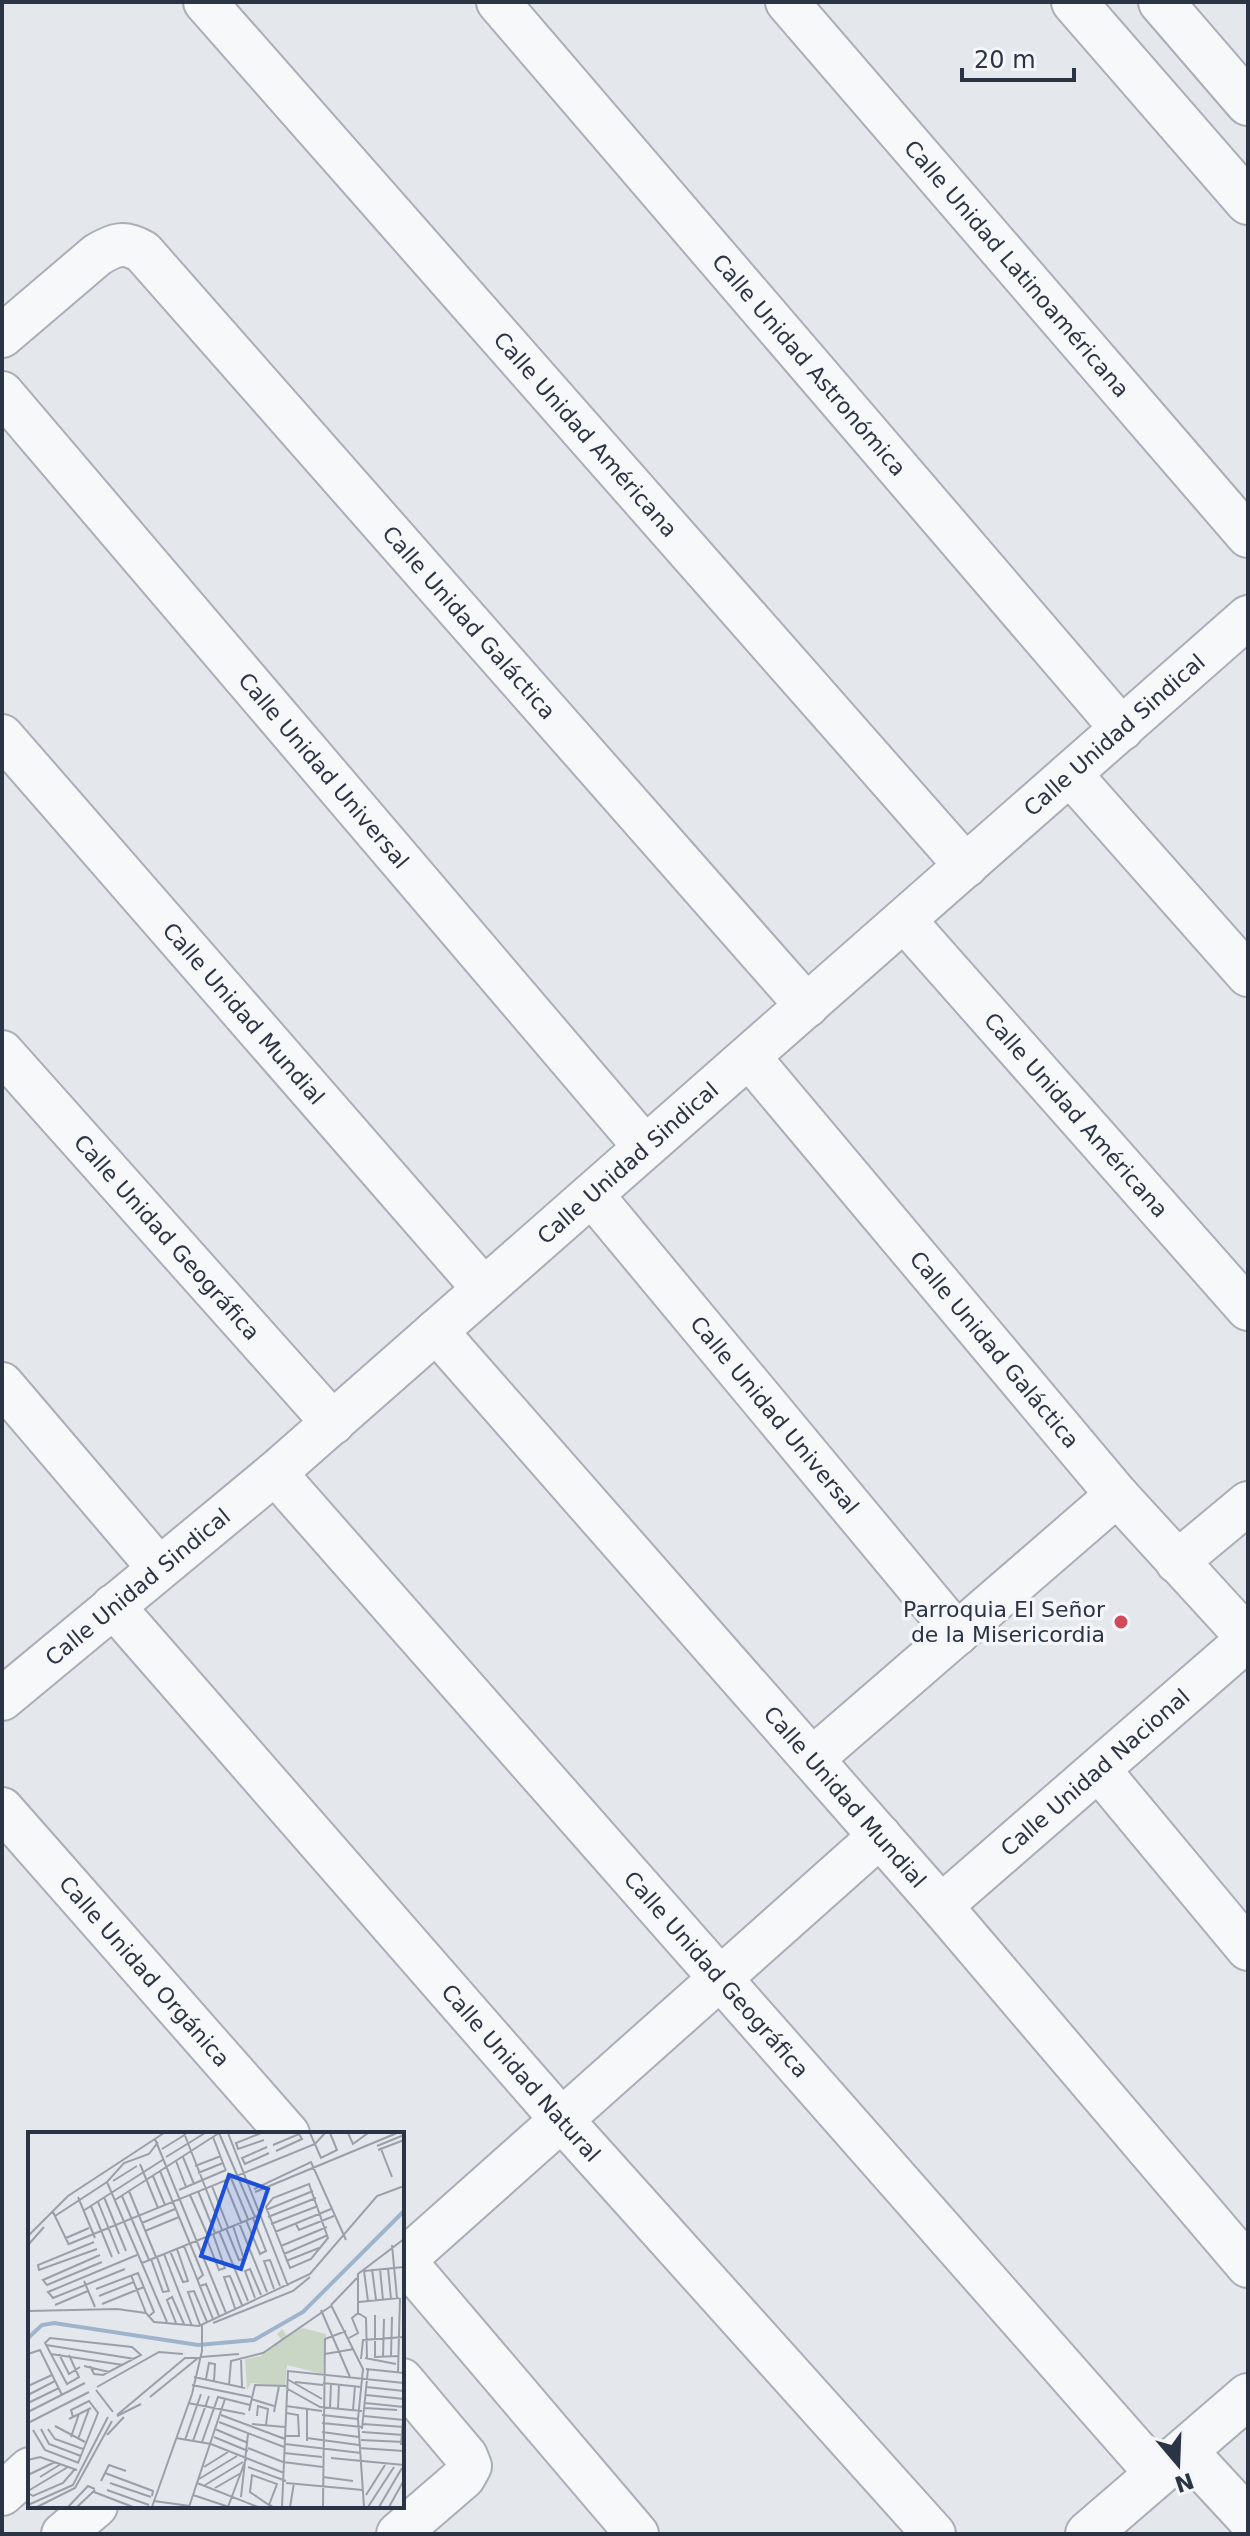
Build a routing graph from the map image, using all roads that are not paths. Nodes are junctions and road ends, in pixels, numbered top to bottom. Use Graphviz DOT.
graph roads {
  1 [pos="205,2"];
  2 [pos="498,2"];
  3 [pos="787,2"];
  4 [pos="1074,2"];
  5 [pos="1161,2"];
  6 [pos="1248,103"];
  7 [pos="1248,202"];
  8 [pos="2,336"];
  9 [pos="2,393"];
  10 [pos="1248,536"];
  11 [pos="1248,617"];
  12 [pos="1122,729"];
  13 [pos="2,736"];
  14 [pos="1070,774"];
  15 [pos="966,866"];
  16 [pos="904,920"];
  17 [pos="1248,975"];
  18 [pos="807,1006"];
  19 [pos="2,1052"];
  20 [pos="749,1057"];
  21 [pos="645,1147"];
  22 [pos="592,1195"];
  23 [pos="484,1289"];
  24 [pos="1248,1309"];
  25 [pos="436,1331"];
  26 [pos="2,1384"];
  27 [pos="333,1423"];
  28 [pos="275,1473"];
  29 [pos="1117,1495"];
  30 [pos="1248,1503"];
  31 [pos="1177,1562"];
  32 [pos="158,1567"];
  33 [pos="113,1606"];
  34 [pos="957,1634"];
  35 [pos="1248,1639"];
  36 [pos="2,1699"];
  37 [pos="812,1759"];
  38 [pos="1099,1770"];
  39 [pos="2,1809"];
  40 [pos="880,1836"];
  41 [pos="941,1906"];
  42 [pos="1248,1949"];
  43 [pos="720,1978"];
  44 [pos="561,2119"];
  45 [pos="286,2132"];
  46 [pos="404,2258"];
  47 [pos="404,2260"];
  48 [pos="1248,2266"];
  49 [pos="404,2382"];
  50 [pos="1248,2396"];
  51 [pos="1171,2462"];
  52 [pos="28,2471"];
  53 [pos="2,2494"];
  54 [pos="94,2508"];
  55 [pos="1248,2518"];
  56 [pos="63,2534"];
  57 [pos="398,2534"];
  58 [pos="637,2534"];
  59 [pos="934,2534"];
  60 [pos="1088,2534"];
  1 -- 15 [label="street, Calle Unidad Américana"];
  2 -- 12 [label="street, Calle Unidad Astronómica"];
  3 -- 10 [label="street, Calle Unidad Latinoaméricana"];
  4 -- 7 [label="street"];
  5 -- 6 [label="street"];
  8 -- 18 [label="street, Calle Unidad Galáctica"];
  9 -- 21 [label="street, Calle Unidad Universal"];
  11 -- 12 [label="street, Calle Unidad Sindical"];
  12 -- 14 [label="street, Calle Unidad Sindical"];
  13 -- 23 [label="street, Calle Unidad Mundial"];
  14 -- 15 [label="street, Calle Unidad Sindical"];
  14 -- 17 [label="street"];
  15 -- 16 [label="street, Calle Unidad Sindical"];
  16 -- 18 [label="street, Calle Unidad Sindical"];
  16 -- 24 [label="street, Calle Unidad Américana"];
  18 -- 20 [label="street, Calle Unidad Sindical"];
  19 -- 27 [label="street, Calle Unidad Geográfica"];
  20 -- 21 [label="street, Calle Unidad Sindical"];
  20 -- 29 [label="street, Calle Unidad Galáctica"];
  21 -- 22 [label="street, Calle Unidad Sindical"];
  22 -- 23 [label="street, Calle Unidad Sindical"];
  22 -- 34 [label="street, Calle Unidad Universal"];
  23 -- 25 [label="street, Calle Unidad Sindical"];
  25 -- 27 [label="street, Calle Unidad Sindical"];
  25 -- 37 [label="street, Calle Unidad Mundial"];
  26 -- 32 [label="street"];
  27 -- 28 [label="street, Calle Unidad Sindical"];
  28 -- 32 [label="street, Calle Unidad Sindical"];
  28 -- 43 [label="street, Calle Unidad Geográfica"];
  29 -- 31 [label="street, Calle Unidad Galáctica"];
  29 -- 34 [label="street"];
  30 -- 31 [label="street"];
  31 -- 35 [label="street, Calle Unidad Galáctica"];
  32 -- 33 [label="street, Calle Unidad Sindical"];
  33 -- 36 [label="street, Calle Unidad Sindical"];
  33 -- 44 [label="street, Calle Unidad Natural"];
  34 -- 37 [label="street"];
  35 -- 38 [label="street, Calle Unidad Nacional"];
  37 -- 40 [label="street, Calle Unidad Mundial"];
  38 -- 41 [label="street, Calle Unidad Nacional"];
  38 -- 42 [label="street"];
  39 -- 45 [label="street, Calle Unidad Orgánica"];
  40 -- 41 [label="street, Calle Unidad Mundial"];
  40 -- 43 [label="street"];
  41 -- 48 [label="street, Calle Unidad Mundial"];
  43 -- 44 [label="street"];
  43 -- 51 [label="street, Calle Unidad Geográfica"];
  44 -- 46 [label="street"];
  44 -- 59 [label="street, Calle Unidad Natural"];
  47 -- 58 [label="street"];
  49 -- 57 [label="street"];
  50 -- 51 [label="street"];
  51 -- 55 [label="street, Calle Unidad Geográfica"];
  51 -- 60 [label="street"];
  52 -- 53 [label="street"];
  54 -- 56 [label="street"];
}
